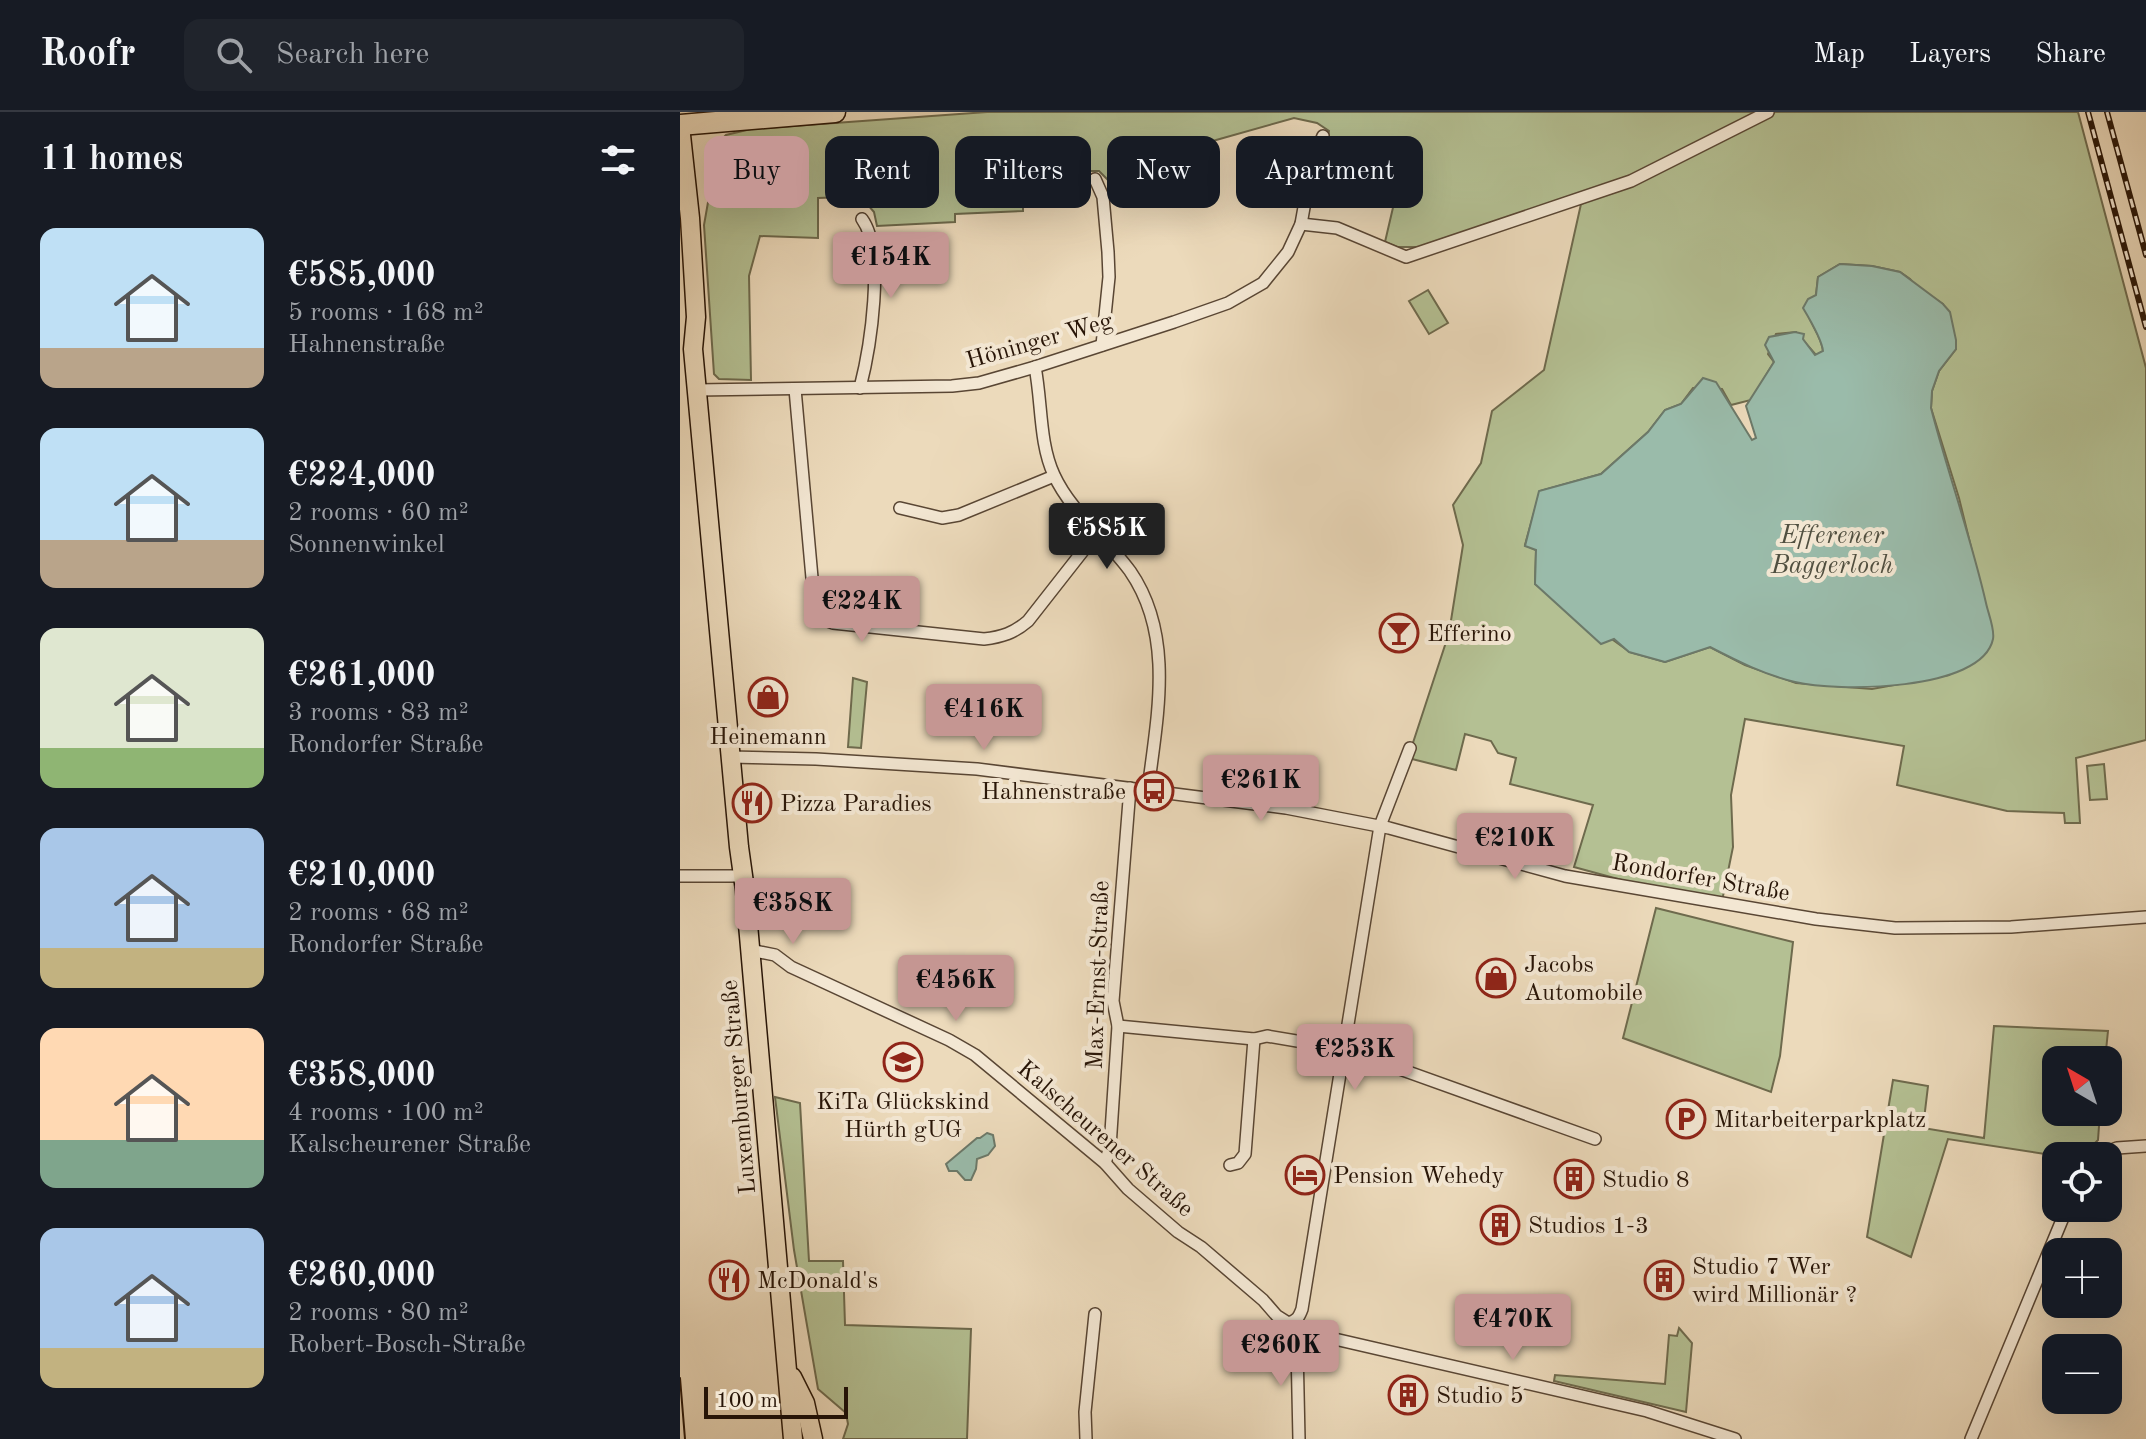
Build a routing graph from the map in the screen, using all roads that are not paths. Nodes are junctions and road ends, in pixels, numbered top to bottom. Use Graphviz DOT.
graph roads {
  1 [pos="835,112"];
  2 [pos="1768,112"];
  3 [pos="680,125"];
  4 [pos="681,144"];
  5 [pos="1095,179"];
  6 [pos="1304,208"];
  7 [pos="862,219"];
  8 [pos="1301,224"];
  9 [pos="680,324"];
  10 [pos="1102,345"];
  11 [pos="693,349"];
  12 [pos="1035,367"];
  13 [pos="860,388"];
  14 [pos="795,389"];
  15 [pos="697,390"];
  16 [pos="1054,476"];
  17 [pos="900,508"];
  18 [pos="1097,533"];
  19 [pos="1410,748"];
  20 [pos="730,757"];
  21 [pos="1130,788"];
  22 [pos="1148,790"];
  23 [pos="1380,826"];
  24 [pos="680,876"];
  25 [pos="744,876"];
  26 [pos="2146,917"];
  27 [pos="750,950"];
  28 [pos="1118,1026"];
  29 [pos="1254,1039"];
  30 [pos="1344,1049"];
  31 [pos="1595,1139"];
  32 [pos="2146,1146"];
  33 [pos="2122,1148"];
  34 [pos="1105,1163"];
  35 [pos="1230,1165"];
  36 [pos="2061,1222"];
  37 [pos="1095,1314"];
  38 [pos="788,1363"];
  39 [pos="1712,1435"];
  40 [pos="793,1439"];
  41 [pos="813,1439"];
  42 [pos="1086,1439"];
  43 [pos="1299,1439"];
  44 [pos="1735,1439"];
  45 [pos="1971,1439"];
  1 -- 3 [label="highway"];
  2 -- 8 [label="street"];
  3 -- 4 [label="main road, Luxemburger Straße"];
  4 -- 11 [label="main road, Luxemburger Straße"];
  5 -- 10 [label="street"];
  6 -- 8 [label="street, Höninger Weg"];
  7 -- 13 [label="street"];
  8 -- 10 [label="street, Höninger Weg"];
  9 -- 11 [label="main road, Luxemburger Straße"];
  10 -- 12 [label="street, Höninger Weg"];
  11 -- 15 [label="main road, Luxemburger Straße"];
  12 -- 13 [label="street, Höninger Weg"];
  12 -- 16 [label="street"];
  13 -- 14 [label="street, Höninger Weg"];
  14 -- 15 [label="street, Höninger Weg"];
  14 -- 18 [label="street"];
  15 -- 20 [label="main road, Luxemburger Straße"];
  16 -- 17 [label="street"];
  16 -- 18 [label="street"];
  18 -- 22 [label="street"];
  19 -- 23 [label="street"];
  20 -- 21 [label="street, Rondorfer Straße"];
  20 -- 25 [label="main road, Luxemburger Straße"];
  21 -- 22 [label="street, Rondorfer Straße"];
  21 -- 28 [label="street, Max-Ernst-Straße"];
  22 -- 23 [label="street, Rondorfer Straße"];
  23 -- 26 [label="street, Rondorfer Straße"];
  23 -- 30 [label="street"];
  24 -- 25 [label="street"];
  25 -- 27 [label="main road, Luxemburger Straße"];
  27 -- 34 [label="street, Kalscheurener Straße"];
  27 -- 38 [label="main road, Luxemburger Straße"];
  28 -- 29 [label="street"];
  28 -- 34 [label="street, Max-Ernst-Straße"];
  29 -- 30 [label="street"];
  29 -- 35 [label="street"];
  30 -- 31 [label="street"];
  30 -- 34 [label="street, Kalscheurener Straße"];
  32 -- 33 [label="street"];
  36 -- 45 [label="street"];
  37 -- 42 [label="street"];
  38 -- 40 [label="main road, Luxemburger Straße"];
  38 -- 41 [label="main road"];
  39 -- 43 [label="street"];
  39 -- 44 [label="street"];
}
